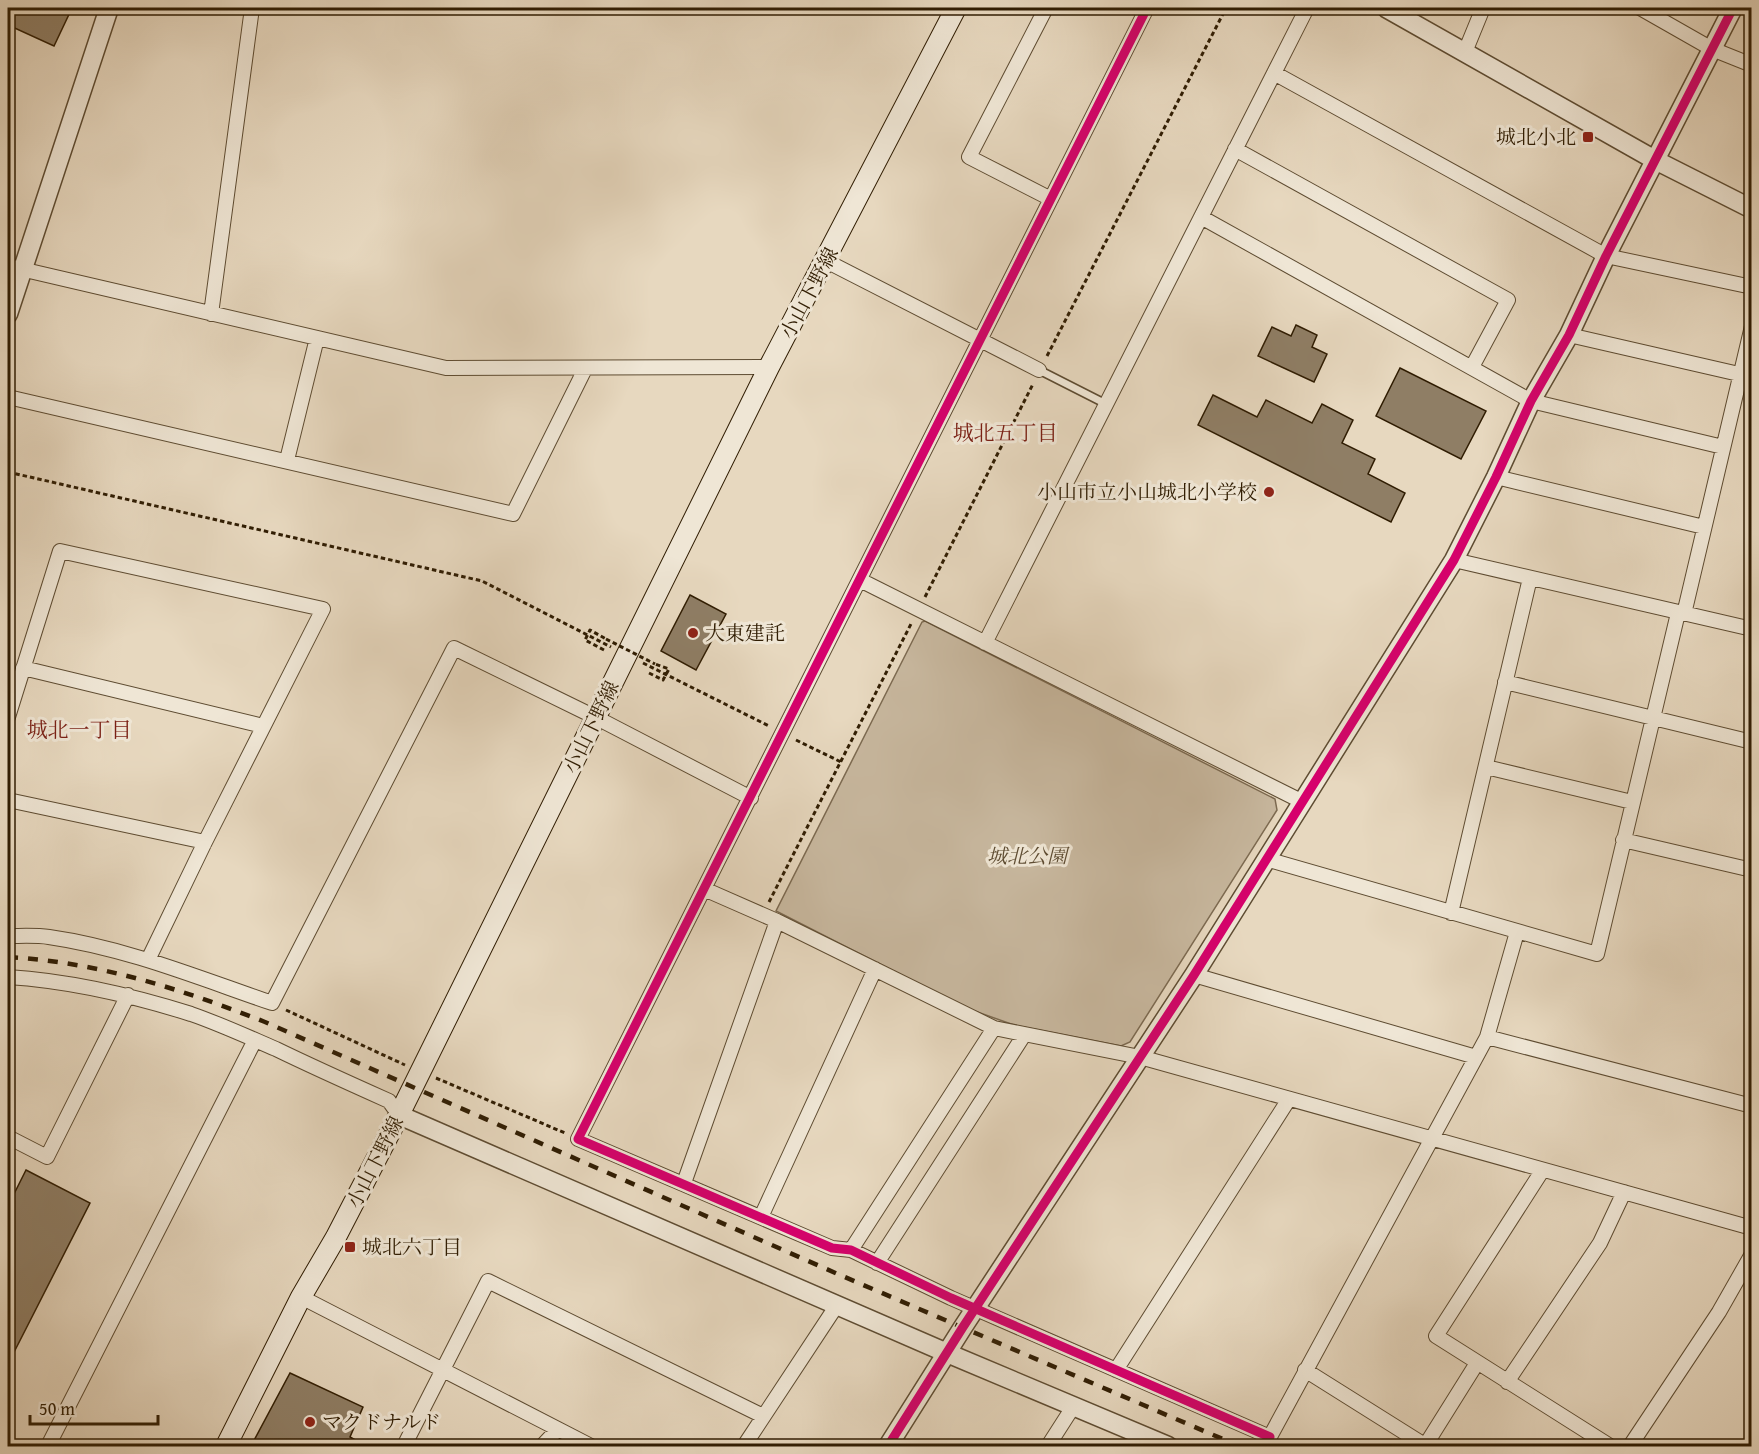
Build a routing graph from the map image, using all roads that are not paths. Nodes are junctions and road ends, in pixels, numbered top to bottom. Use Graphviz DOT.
graph roads {
  1 [pos="109,8"];
  2 [pos="252,8"];
  3 [pos="956,8"];
  4 [pos="1046,8"];
  5 [pos="1131,8"];
  6 [pos="1307,8"];
  7 [pos="1386,8"];
  8 [pos="1483,8"];
  9 [pos="1640,8"];
  10 [pos="1733,8"];
  11 [pos="1146,11"];
  12 [pos="1712,49"];
  13 [pos="1465,52"];
  14 [pos="1752,65"];
  15 [pos="1274,73"];
  16 [pos="1235,149"];
  17 [pos="1655,160"];
  18 [pos="1051,199"];
  19 [pos="1752,209"];
  20 [pos="1201,217"];
  21 [pos="1606,256"];
  22 [pos="826,261"];
  23 [pos="15,268"];
  24 [pos="1752,287"];
  25 [pos="8,314"];
  26 [pos="211,314"];
  27 [pos="1752,326"];
  28 [pos="1569,335"];
  29 [pos="317,338"];
  30 [pos="979,340"];
  31 [pos="769,367"];
  32 [pos="1473,367"];
  33 [pos="585,369"];
  34 [pos="1040,370"];
  35 [pos="1746,376"];
  36 [pos="8,397"];
  37 [pos="1531,401"];
  38 [pos="1106,404"];
  39 [pos="1723,447"];
  40 [pos="287,460"];
  41 [pos="1496,477"];
  42 [pos="1704,526"];
  43 [pos="1454,560"];
  44 [pos="1530,578"];
  45 [pos="860,580"];
  46 [pos="1681,613"];
  47 [pos="1752,629"];
  48 [pos="985,643"];
  49 [pos="23,668"];
  50 [pos="1505,682"];
  51 [pos="8,717"];
  52 [pos="596,717"];
  53 [pos="1653,718"];
  54 [pos="263,726"];
  55 [pos="1752,742"];
  56 [pos="1486,767"];
  57 [pos="751,798"];
  58 [pos="8,800"];
  59 [pos="1303,802"];
  60 [pos="1632,802"];
  61 [pos="1623,840"];
  62 [pos="205,842"];
  63 [pos="1266,859"];
  64 [pos="1752,870"];
  65 [pos="704,889"];
  66 [pos="1451,913"];
  67 [pos="777,921"];
  68 [pos="1517,932"];
  69 [pos="8,936"];
  70 [pos="148,960"];
  71 [pos="875,969"];
  72 [pos="1194,975"];
  73 [pos="8,977"];
  74 [pos="128,995"];
  75 [pos="994,1028"];
  76 [pos="1024,1035"];
  77 [pos="1487,1037"];
  78 [pos="255,1040"];
  79 [pos="1476,1057"];
  80 [pos="1140,1058"];
  81 [pos="1289,1099"];
  82 [pos="1752,1106"];
  83 [pos="399,1115"];
  84 [pos="8,1137"];
  85 [pos="1432,1140"];
  86 [pos="1542,1171"];
  87 [pos="684,1183"];
  88 [pos="1624,1192"];
  89 [pos="761,1217"];
  90 [pos="1752,1228"];
  91 [pos="851,1250"];
  92 [pos="1752,1254"];
  93 [pos="876,1263"];
  94 [pos="301,1297"];
  95 [pos="837,1305"];
  96 [pos="975,1308"];
  97 [pos="947,1353"];
  98 [pos="1477,1363"];
  99 [pos="443,1370"];
  100 [pos="1116,1370"];
  101 [pos="1305,1370"];
  102 [pos="1508,1382"];
  103 [pos="1073,1407"];
  104 [pos="763,1416"];
  105 [pos="558,1429"];
  106 [pos="1268,1442"];
  107 [pos="48,1446"];
  108 [pos="226,1446"];
  109 [pos="404,1446"];
  110 [pos="542,1446"];
  111 [pos="591,1446"];
  112 [pos="744,1446"];
  113 [pos="888,1446"];
  114 [pos="1048,1446"];
  115 [pos="1168,1446"];
  116 [pos="1425,1446"];
  117 [pos="1610,1446"];
  118 [pos="1630,1446"];
  1 -- 23 [label="street"];
  2 -- 26 [label="street"];
  3 -- 22 [label="main road, 小山下野線"];
  4 -- 18 [label="street"];
  5 -- 11 [label="street"];
  6 -- 15 [label="street"];
  7 -- 13 [label="street"];
  8 -- 13 [label="street"];
  9 -- 12 [label="street"];
  10 -- 12 [label="street"];
  11 -- 18 [label="street"];
  12 -- 14 [label="street"];
  12 -- 17 [label="street"];
  13 -- 17 [label="street"];
  15 -- 16 [label="street"];
  15 -- 21 [label="street"];
  16 -- 20 [label="street"];
  16 -- 32 [label="street"];
  17 -- 19 [label="street"];
  17 -- 21 [label="street"];
  18 -- 30 [label="street"];
  20 -- 32 [label="street"];
  20 -- 38 [label="street"];
  21 -- 24 [label="street"];
  21 -- 28 [label="street"];
  22 -- 30 [label="street"];
  22 -- 31 [label="main road, 小山下野線"];
  23 -- 25 [label="street"];
  23 -- 26 [label="street"];
  26 -- 29 [label="street"];
  27 -- 35 [label="street"];
  28 -- 35 [label="street"];
  28 -- 37 [label="street"];
  29 -- 33 [label="street"];
  29 -- 40 [label="street"];
  30 -- 34 [label="street"];
  30 -- 45 [label="street"];
  31 -- 33 [label="street"];
  31 -- 52 [label="main road, 小山下野線"];
  32 -- 37 [label="street"];
  33 -- 40 [label="street"];
  34 -- 38 [label="lane"];
  35 -- 39 [label="street"];
  36 -- 40 [label="street"];
  37 -- 39 [label="street"];
  37 -- 41 [label="street"];
  38 -- 48 [label="street"];
  39 -- 42 [label="street"];
  41 -- 42 [label="street"];
  41 -- 43 [label="street"];
  42 -- 46 [label="street"];
  43 -- 44 [label="street"];
  43 -- 59 [label="street"];
  44 -- 46 [label="street"];
  44 -- 50 [label="street"];
  45 -- 48 [label="street"];
  45 -- 57 [label="street"];
  46 -- 47 [label="street"];
  46 -- 53 [label="street"];
  48 -- 59 [label="street"];
  49 -- 51 [label="street"];
  49 -- 54 [label="street"];
  49 -- 54 [label="street"];
  50 -- 53 [label="street"];
  50 -- 56 [label="street"];
  52 -- 57 [label="street"];
  52 -- 70 [label="street"];
  52 -- 83 [label="main road, 小山下野線"];
  53 -- 55 [label="street"];
  53 -- 60 [label="street"];
  54 -- 62 [label="street"];
  56 -- 60 [label="street"];
  56 -- 66 [label="street"];
  57 -- 65 [label="street"];
  58 -- 62 [label="street"];
  59 -- 63 [label="street"];
  60 -- 61 [label="street"];
  61 -- 64 [label="street"];
  61 -- 68 [label="street"];
  62 -- 70 [label="street"];
  63 -- 66 [label="street"];
  63 -- 72 [label="street"];
  65 -- 67 [label="street"];
  65 -- 87 [label="street"];
  66 -- 68 [label="street"];
  67 -- 71 [label="street"];
  67 -- 87 [label="street"];
  68 -- 77 [label="street"];
  69 -- 70 [label="street"];
  71 -- 75 [label="street"];
  71 -- 89 [label="street"];
  72 -- 79 [label="street"];
  72 -- 80 [label="street"];
  73 -- 74 [label="street"];
  74 -- 78 [label="street"];
  74 -- 84 [label="street"];
  75 -- 76 [label="street"];
  75 -- 91 [label="street"];
  76 -- 80 [label="street"];
  76 -- 93 [label="street"];
  77 -- 79 [label="street"];
  77 -- 82 [label="street"];
  78 -- 83 [label="street"];
  78 -- 107 [label="street"];
  79 -- 85 [label="street"];
  80 -- 81 [label="street"];
  80 -- 96 [label="street"];
  81 -- 85 [label="street"];
  81 -- 100 [label="street"];
  83 -- 94 [label="main road, 小山下野線"];
  83 -- 95 [label="street"];
  85 -- 86 [label="street"];
  85 -- 101 [label="street"];
  86 -- 88 [label="street"];
  86 -- 98 [label="street"];
  87 -- 89 [label="street"];
  88 -- 90 [label="street"];
  88 -- 102 [label="street"];
  89 -- 91 [label="street"];
  91 -- 93 [label="street"];
  92 -- 118 [label="street"];
  93 -- 96 [label="street"];
  94 -- 99 [label="street"];
  94 -- 108 [label="main road, 小山下野線"];
  95 -- 97 [label="street"];
  95 -- 104 [label="street"];
  96 -- 97 [label="street"];
  96 -- 100 [label="street"];
  97 -- 103 [label="street"];
  97 -- 113 [label="street"];
  98 -- 102 [label="street"];
  98 -- 116 [label="street"];
  99 -- 104 [label="street"];
  99 -- 105 [label="street"];
  99 -- 109 [label="street"];
  100 -- 106 [label="street"];
  101 -- 106 [label="street"];
  101 -- 116 [label="street"];
  102 -- 117 [label="street"];
  103 -- 114 [label="street"];
  103 -- 115 [label="street"];
  104 -- 112 [label="street"];
  105 -- 110 [label="street"];
  105 -- 111 [label="street"];
}
